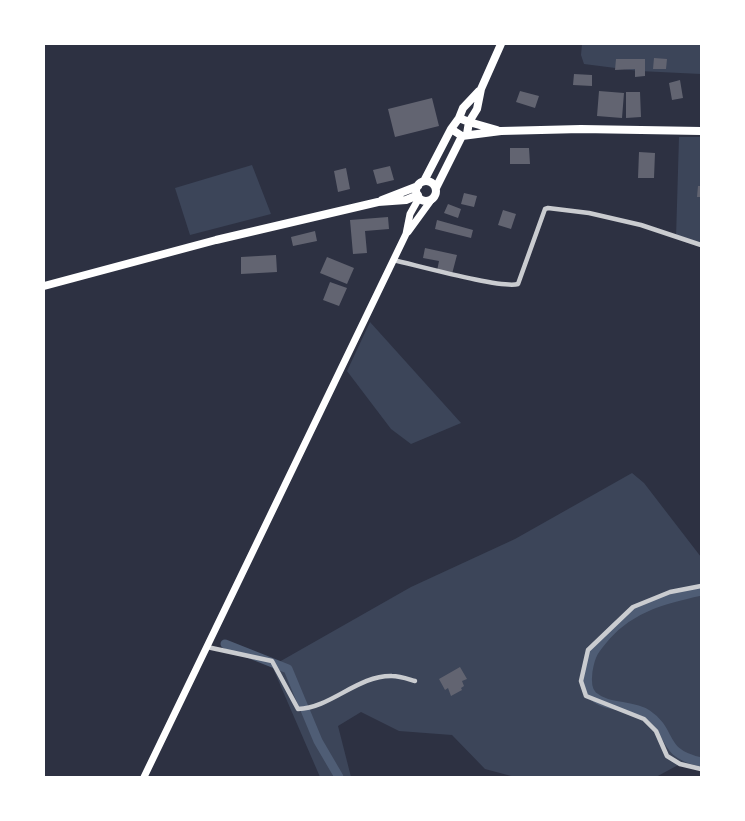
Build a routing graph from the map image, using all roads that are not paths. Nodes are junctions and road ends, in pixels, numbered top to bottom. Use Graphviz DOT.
graph roads {
  1 [pos="501,44"];
  2 [pos="481,89"];
  3 [pos="459,118"];
  4 [pos="469,122"];
  5 [pos="451,129"];
  6 [pos="501,131"];
  7 [pos="701,131"];
  8 [pos="465,135"];
  9 [pos="421,184"];
  10 [pos="436,188"];
  11 [pos="418,197"];
  12 [pos="432,199"];
  13 [pos="378,202"];
  14 [pos="406,234"];
  15 [pos="701,245"];
  16 [pos="393,260"];
  17 [pos="44,286"];
  18 [pos="701,586"];
  19 [pos="207,647"];
  20 [pos="415,680"];
  21 [pos="701,769"];
  22 [pos="144,777"];
  1 -- 2 [label="highway"];
  2 -- 3 [label="highway"];
  2 -- 4 [label="highway"];
  3 -- 4 [label="highway"];
  3 -- 5 [label="highway"];
  4 -- 6 [label="highway"];
  4 -- 8 [label="highway"];
  5 -- 8 [label="highway"];
  5 -- 9 [label="highway"];
  6 -- 7 [label="highway"];
  6 -- 8 [label="highway"];
  8 -- 10 [label="highway"];
  9 -- 10 [label="highway"];
  9 -- 11 [label="highway"];
  9 -- 13 [label="highway"];
  10 -- 12 [label="highway"];
  11 -- 12 [label="highway"];
  11 -- 13 [label="highway"];
  11 -- 14 [label="main road"];
  12 -- 14 [label="main road"];
  13 -- 17 [label="highway"];
  14 -- 16 [label="main road"];
  15 -- 16 [label="street"];
  16 -- 19 [label="main road"];
  18 -- 21 [label="street"];
  19 -- 20 [label="street"];
  19 -- 22 [label="main road"];
}
